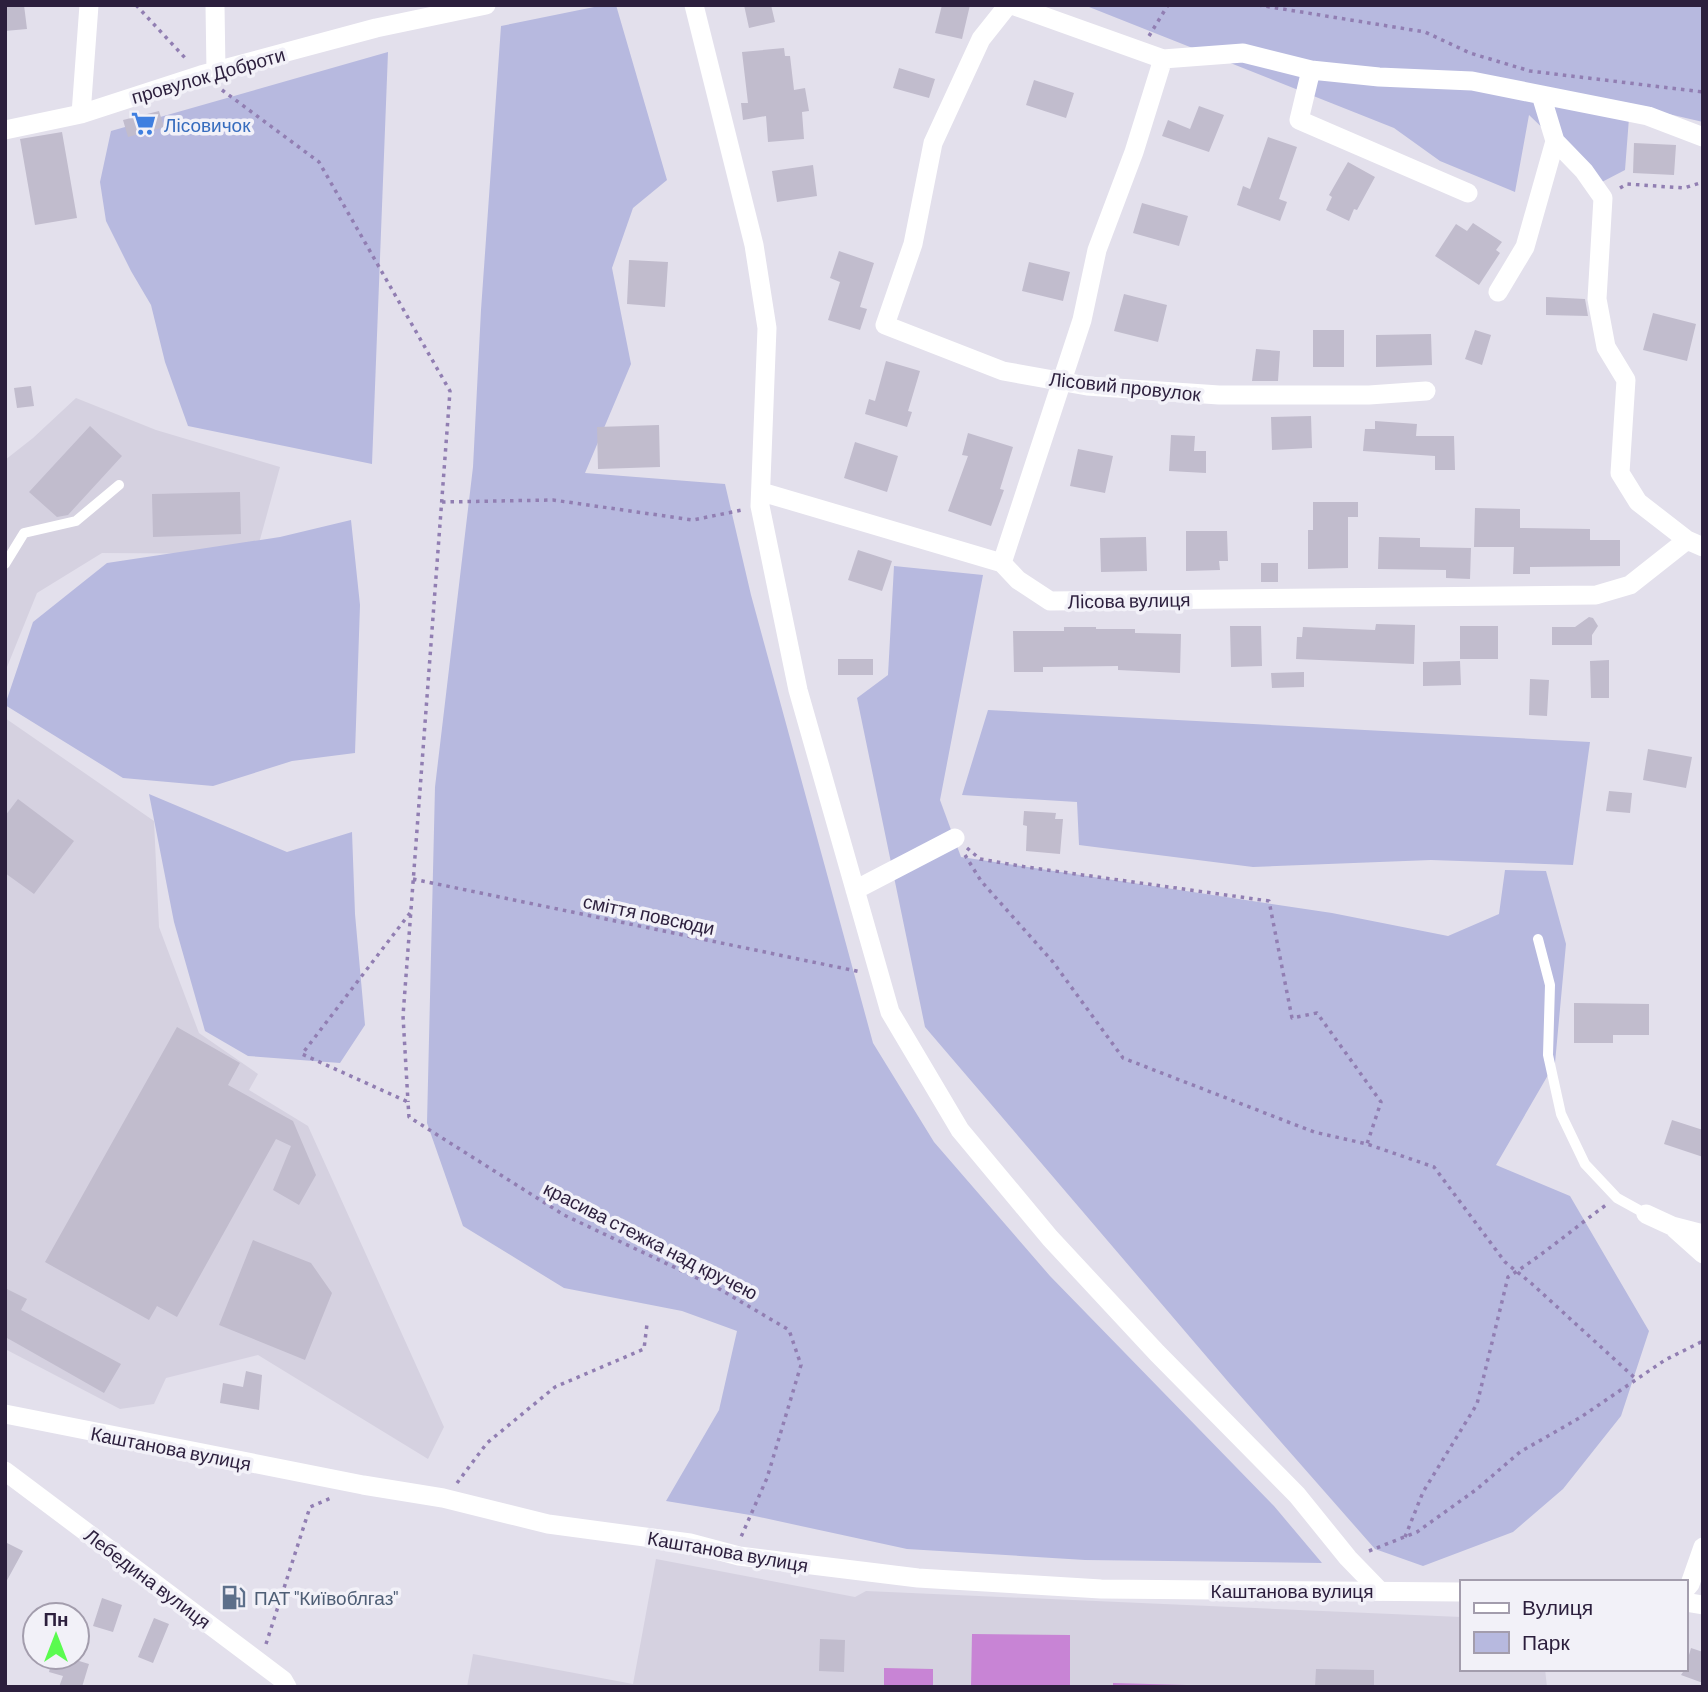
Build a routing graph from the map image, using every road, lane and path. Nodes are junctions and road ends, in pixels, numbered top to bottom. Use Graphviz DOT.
graph roads {
  1 [pos="89,5"];
  2 [pos="136,5"];
  3 [pos="215,5"];
  4 [pos="486,5"];
  5 [pos="694,5"];
  6 [pos="1011,5"];
  7 [pos="1168,5"];
  8 [pos="1258,5"];
  9 [pos="412,13"];
  10 [pos="1140,51"];
  11 [pos="1163,59"];
  12 [pos="1311,70"];
  13 [pos="208,73"];
  14 [pos="1703,92"];
  15 [pos="1541,95"];
  16 [pos="81,114"];
  17 [pos="5,131"];
  18 [pos="1703,137"];
  19 [pos="1555,141"];
  20 [pos="1703,182"];
  21 [pos="1468,193"];
  22 [pos="1603,198"];
  23 [pos="1498,292"];
  24 [pos="1062,382"];
  25 [pos="1426,391"];
  26 [pos="120,485"];
  27 [pos="761,499"];
  28 [pos="442,502"];
  29 [pos="1695,544"];
  30 [pos="1002,563"];
  31 [pos="5,564"];
  32 [pos="955,838"];
  33 [pos="413,879"];
  34 [pos="855,890"];
  35 [pos="411,912"];
  36 [pos="1538,939"];
  37 [pos="880,976"];
  38 [pos="408,1102"];
  39 [pos="1367,1144"];
  40 [pos="1617,1198"];
  41 [pos="1646,1214"];
  42 [pos="1672,1226"];
  43 [pos="1703,1234"];
  44 [pos="1703,1254"];
  45 [pos="1517,1272"];
  46 [pos="647,1324"];
  47 [pos="1703,1341"];
  48 [pos="1636,1379"];
  49 [pos="5,1414"];
  50 [pos="5,1471"];
  51 [pos="363,1485"];
  52 [pos="443,1498"];
  53 [pos="1405,1537"];
  54 [pos="1703,1547"];
  55 [pos="739,1556"];
  56 [pos="1348,1558"];
  57 [pos="1687,1588"];
  58 [pos="1380,1591"];
  59 [pos="1460,1592"];
  60 [pos="261,1663"];
  61 [pos="287,1687"];
  1 -- 16 [label="street"];
  2 -- 13 [label="path"];
  3 -- 13 [label="street"];
  4 -- 9 [label="street, провулок Доброти"];
  5 -- 27 [label="street"];
  6 -- 10 [label="street, Лісовий провулок"];
  6 -- 24 [label="street, Лісовий провулок"];
  7 -- 10 [label="path"];
  8 -- 14 [label="path"];
  9 -- 13 [label="street, провулок Доброти"];
  10 -- 11 [label="street, Лісовий провулок"];
  11 -- 12 [label="street, Лісовий провулок"];
  11 -- 24 [label="street"];
  12 -- 15 [label="street, Лісовий провулок"];
  12 -- 21 [label="street"];
  13 -- 16 [label="street, провулок Доброти"];
  13 -- 28 [label="path"];
  15 -- 18 [label="street"];
  15 -- 19 [label="street"];
  16 -- 17 [label="street, провулок Доброти"];
  19 -- 22 [label="street"];
  19 -- 23 [label="street"];
  20 -- 22 [label="path"];
  22 -- 29 [label="street"];
  24 -- 25 [label="street, Лісовий провулок"];
  24 -- 30 [label="street"];
  26 -- 31 [label="lane"];
  27 -- 28 [label="path"];
  27 -- 30 [label="street"];
  27 -- 34 [label="street"];
  28 -- 33 [label="path"];
  29 -- 30 [label="street, Лісова вулиця"];
  32 -- 34 [label="street"];
  32 -- 39 [label="path"];
  32 -- 39 [label="path"];
  33 -- 35 [label="path"];
  33 -- 37 [label="path, сміття повсюди"];
  34 -- 37 [label="street"];
  35 -- 38 [label="path"];
  35 -- 38 [label="path"];
  36 -- 40 [label="lane"];
  37 -- 56 [label="street"];
  38 -- 55 [label="path, красива стежка над кручею"];
  39 -- 45 [label="path"];
  40 -- 41 [label="lane"];
  40 -- 45 [label="path"];
  41 -- 42 [label="street"];
  42 -- 43 [label="street"];
  42 -- 44 [label="street"];
  45 -- 48 [label="path"];
  45 -- 53 [label="path"];
  46 -- 52 [label="path"];
  47 -- 48 [label="path"];
  48 -- 53 [label="path"];
  49 -- 51 [label="street, Каштанова вулиця"];
  50 -- 60 [label="street, Лебедина вулиця"];
  51 -- 52 [label="street, Каштанова вулиця"];
  51 -- 60 [label="path"];
  52 -- 55 [label="street, Каштанова вулиця"];
  53 -- 56 [label="path"];
  54 -- 57 [label="street"];
  55 -- 58 [label="street, Каштанова вулиця"];
  56 -- 58 [label="street"];
  58 -- 59 [label="street, Каштанова вулиця"];
  60 -- 61 [label="street, Лебедина вулиця"];
}
